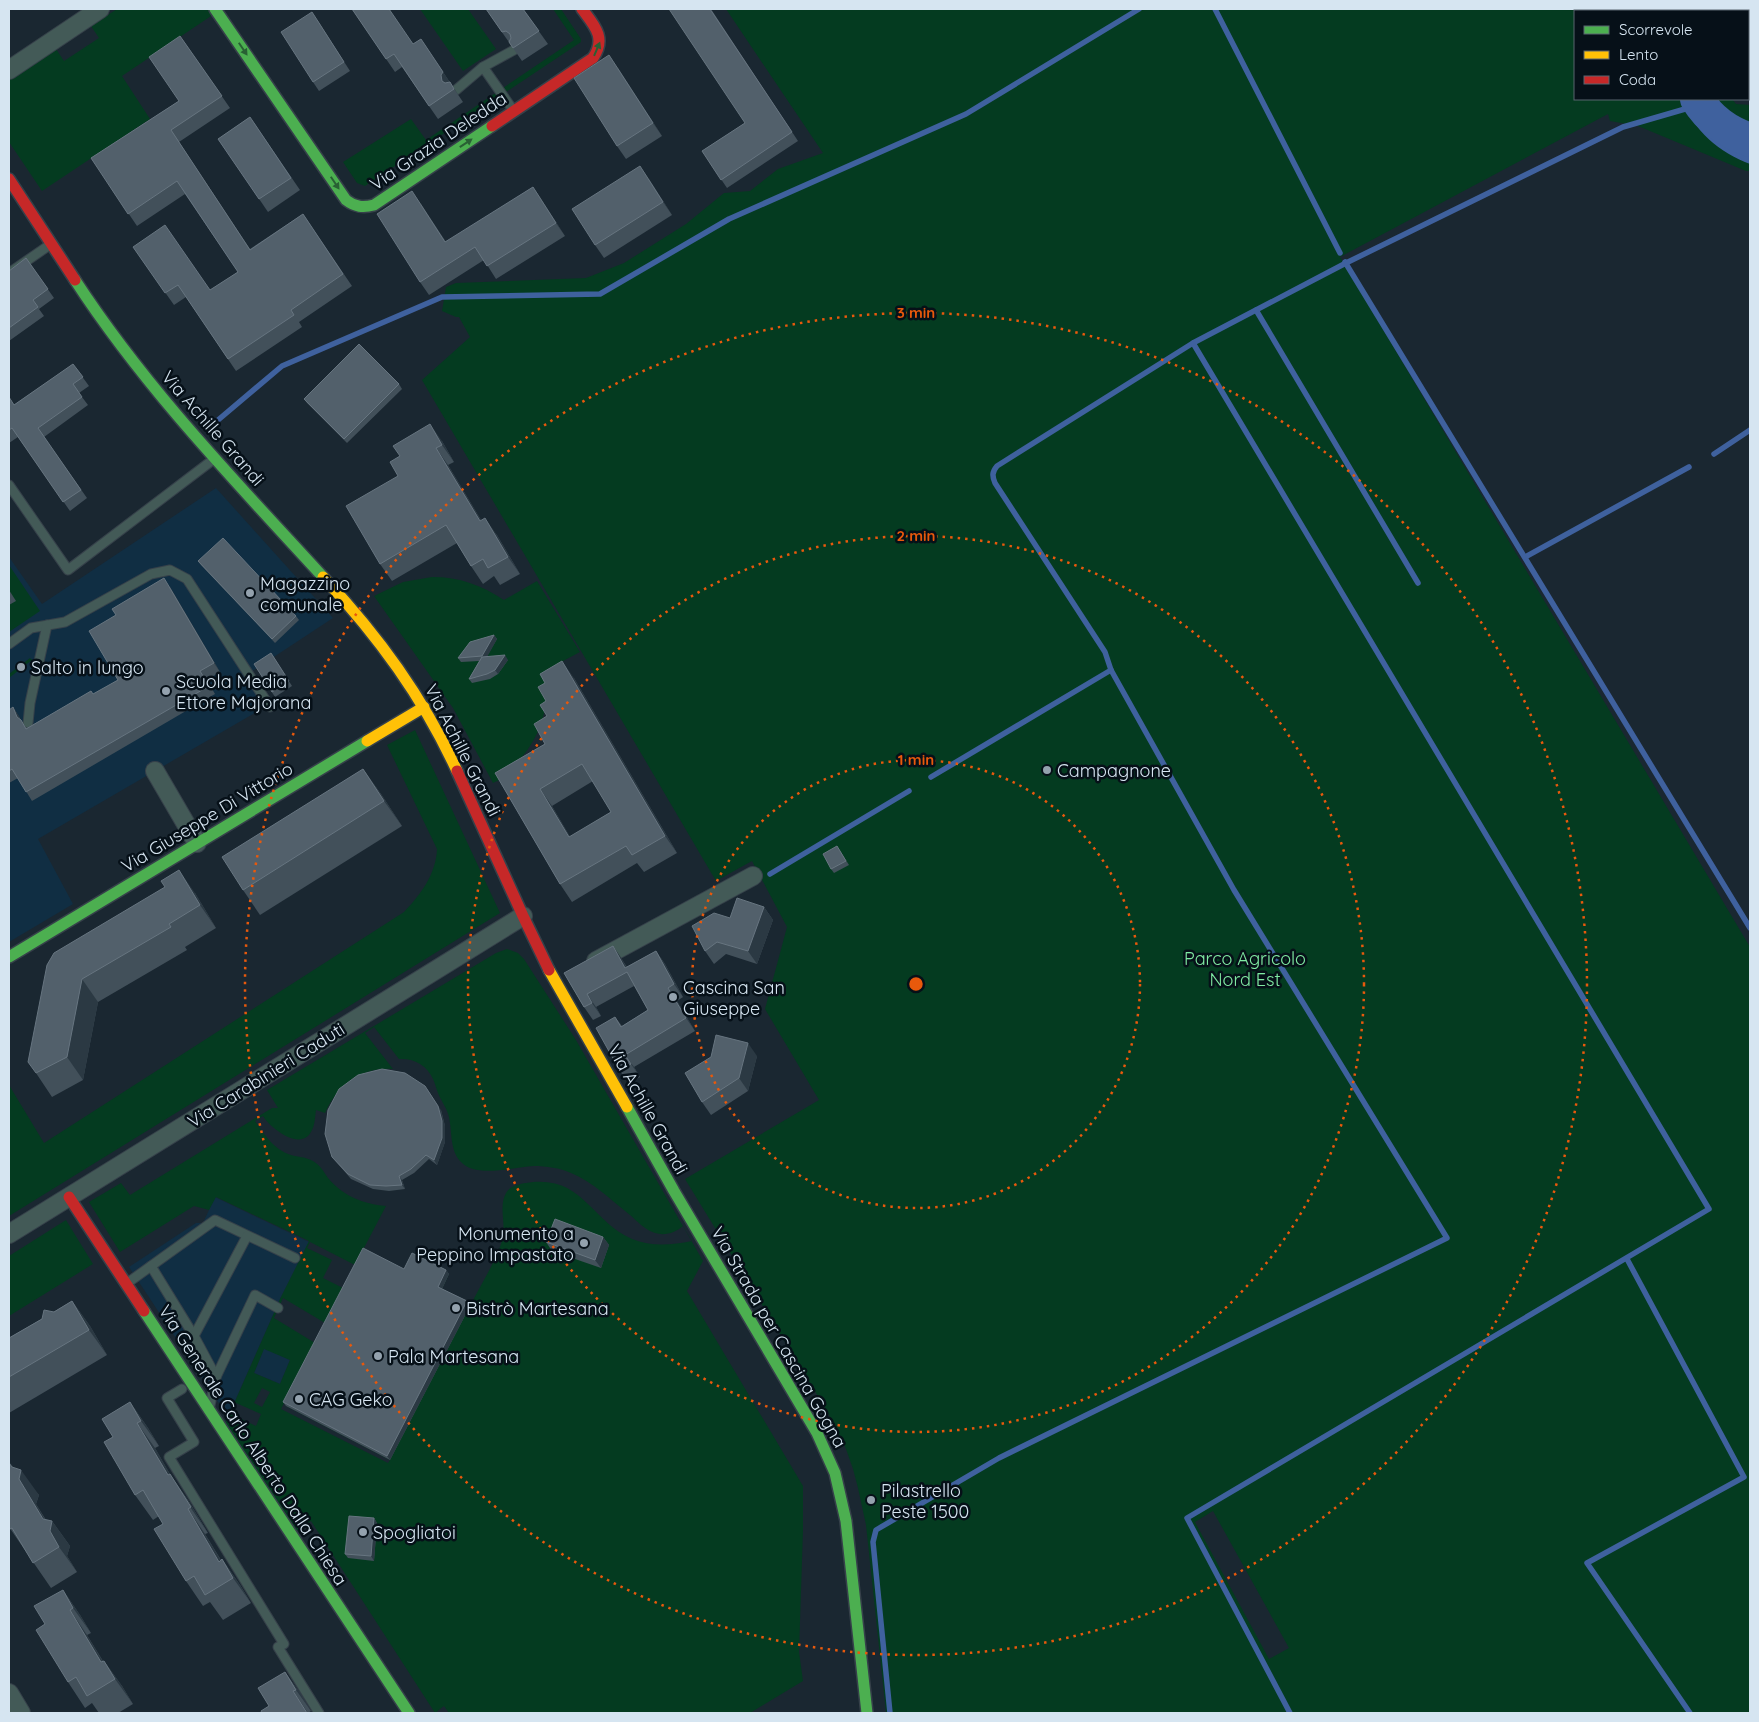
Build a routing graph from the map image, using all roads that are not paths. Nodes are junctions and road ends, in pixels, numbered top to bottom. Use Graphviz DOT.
graph roads {
  1 [pos="100,9"];
  2 [pos="215,9"];
  3 [pos="582,9"];
  4 [pos="514,50"];
  5 [pos="483,67"];
  6 [pos="9,70"];
  7 [pos="456,90"];
  8 [pos="514,111"];
  9 [pos="9,179"];
  10 [pos="51,244"];
  11 [pos="9,273"];
  12 [pos="214,459"];
  13 [pos="9,485"];
  14 [pos="47,625"];
  15 [pos="9,644"];
  16 [pos="270,707"];
  17 [pos="424,707"];
  18 [pos="28,723"];
  19 [pos="156,770"];
  20 [pos="198,843"];
  21 [pos="753,876"];
  22 [pos="523,916"];
  23 [pos="9,957"];
  24 [pos="556,983"];
  25 [pos="674,1191"];
  26 [pos="69,1197"];
  27 [pos="9,1234"];
  28 [pos="247,1236"];
  29 [pos="295,1258"];
  30 [pos="151,1266"];
  31 [pos="126,1284"];
  32 [pos="278,1308"];
  33 [pos="194,1336"];
  34 [pos="216,1377"];
  35 [pos="182,1389"];
  36 [pos="209,1410"];
  37 [pos="9,1692"];
  38 [pos="21,1713"];
  39 [pos="319,1713"];
  40 [pos="409,1713"];
  41 [pos="867,1713"];
  1 -- 6 [label="street"];
  2 -- 8 [label="street, Via Grazia Deledda, one-way"];
  8 -- 3 [label="street, Via Grazia Deledda, one-way"];
  4 -- 5 [label="lane"];
  5 -- 7 [label="lane"];
  5 -- 8 [label="lane"];
  9 -- 10 [label="street, Via Achille Grandi"];
  10 -- 11 [label="lane"];
  10 -- 12 [label="street, Via Achille Grandi"];
  12 -- 13 [label="lane"];
  12 -- 17 [label="street, Via Achille Grandi"];
  14 -- 15 [label="lane"];
  14 -- 16 [label="lane"];
  14 -- 18 [label="lane"];
  17 -- 20 [label="street, Via Giuseppe Di Vittorio"];
  17 -- 22 [label="street, Via Achille Grandi"];
  19 -- 20 [label="street"];
  20 -- 23 [label="street, Via Giuseppe Di Vittorio"];
  21 -- 24 [label="street"];
  22 -- 24 [label="street, Via Achille Grandi"];
  22 -- 26 [label="street, Via Carabinieri Caduti"];
  24 -- 25 [label="street, Via Achille Grandi"];
  25 -- 41 [label="street, Via Strada per Cascina Gogna"];
  26 -- 27 [label="street, Via Carabinieri Caduti"];
  26 -- 31 [label="street, Via Generale Carlo Alberto Dalla Chiesa"];
  28 -- 29 [label="lane"];
  28 -- 30 [label="lane"];
  28 -- 33 [label="lane"];
  30 -- 31 [label="lane"];
  30 -- 33 [label="lane"];
  31 -- 36 [label="street, Via Generale Carlo Alberto Dalla Chiesa"];
  32 -- 34 [label="lane"];
  33 -- 34 [label="lane"];
  34 -- 36 [label="lane"];
  35 -- 39 [label="lane"];
  36 -- 40 [label="street, Via Generale Carlo Alberto Dalla Chiesa"];
  37 -- 38 [label="street"];
}
